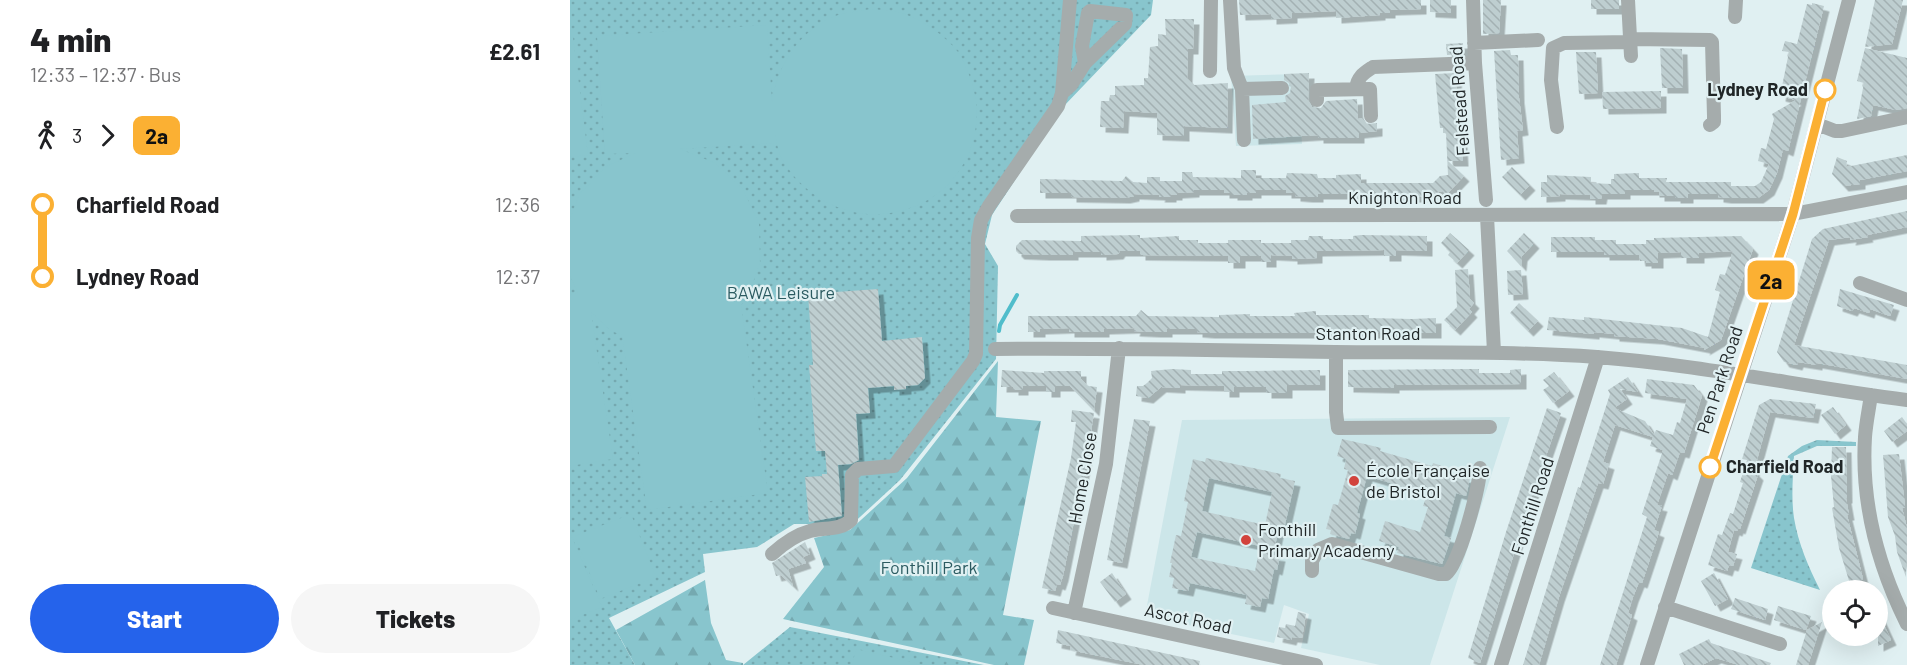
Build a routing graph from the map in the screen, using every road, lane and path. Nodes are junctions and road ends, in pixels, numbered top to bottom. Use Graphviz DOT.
graph roads {
  1 [pos="1070,0"];
  2 [pos="1210,0"];
  3 [pos="1230,0"];
  4 [pos="1473,0"];
  5 [pos="1628,0"];
  6 [pos="1736,0"];
  7 [pos="1849,0"];
  8 [pos="1735,17"];
  9 [pos="1538,40"];
  10 [pos="1474,43"];
  11 [pos="1630,46"];
  12 [pos="1085,63"];
  13 [pos="1475,63"];
  14 [pos="1210,71"];
  15 [pos="1282,88"];
  16 [pos="1242,89"];
  17 [pos="1356,89"];
  18 [pos="1062,93"];
  19 [pos="1317,100"];
  20 [pos="1371,116"];
  21 [pos="1907,117"];
  22 [pos="1817,124"];
  23 [pos="1710,125"];
  24 [pos="1557,127"];
  25 [pos="1244,140"];
  26 [pos="1907,192"];
  27 [pos="1486,200"];
  28 [pos="1793,214"];
  29 [pos="1017,216"];
  30 [pos="1487,216"];
  31 [pos="1860,283"];
  32 [pos="1907,300"];
  33 [pos="1119,348"];
  34 [pos="995,349"];
  35 [pos="1336,352"];
  36 [pos="1494,352"];
  37 [pos="1598,357"];
  38 [pos="1741,374"];
  39 [pos="1871,396"];
  40 [pos="1907,400"];
  41 [pos="1490,427"];
  42 [pos="1480,468"];
  43 [pos="772,554"];
  44 [pos="1312,571"];
  45 [pos="1665,607"];
  46 [pos="1053,608"];
  47 [pos="1074,613"];
  48 [pos="1907,624"];
  49 [pos="1780,644"];
  50 [pos="1316,665"];
  51 [pos="1501,665"];
  52 [pos="1647,665"];
  1 -- 18 [label="street"];
  2 -- 14 [label="street"];
  3 -- 16 [label="street"];
  4 -- 10 [label="street, Felstead Road"];
  5 -- 11 [label="street"];
  6 -- 8 [label="street"];
  7 -- 22 [label="street, Pen Park Road"];
  9 -- 10 [label="street"];
  10 -- 13 [label="street, Felstead Road"];
  11 -- 23 [label="street"];
  11 -- 24 [label="street"];
  12 -- 18 [label="street"];
  13 -- 17 [label="street"];
  13 -- 27 [label="street, Felstead Road"];
  15 -- 16 [label="street"];
  16 -- 25 [label="street"];
  17 -- 19 [label="street"];
  17 -- 20 [label="street"];
  18 -- 43 [label="street"];
  21 -- 22 [label="street"];
  22 -- 28 [label="street, Pen Park Road"];
  26 -- 28 [label="street"];
  28 -- 30 [label="street, Knighton Road"];
  28 -- 38 [label="street, Pen Park Road"];
  29 -- 30 [label="street, Knighton Road"];
  30 -- 36 [label="street"];
  31 -- 32 [label="street"];
  33 -- 34 [label="street, Stanton Road"];
  33 -- 35 [label="street, Stanton Road"];
  33 -- 47 [label="street, Home Close"];
  35 -- 36 [label="street, Stanton Road"];
  35 -- 41 [label="street"];
  36 -- 37 [label="street, Stanton Road"];
  37 -- 38 [label="street, Stanton Road"];
  37 -- 51 [label="street, Fonthill Road"];
  38 -- 39 [label="street"];
  38 -- 45 [label="street, Pen Park Road"];
  39 -- 40 [label="street"];
  39 -- 48 [label="street"];
  42 -- 44 [label="street"];
  45 -- 49 [label="street"];
  45 -- 52 [label="street, Pen Park Road"];
  46 -- 47 [label="street, Ascot Road"];
  47 -- 50 [label="street, Ascot Road"];
}
